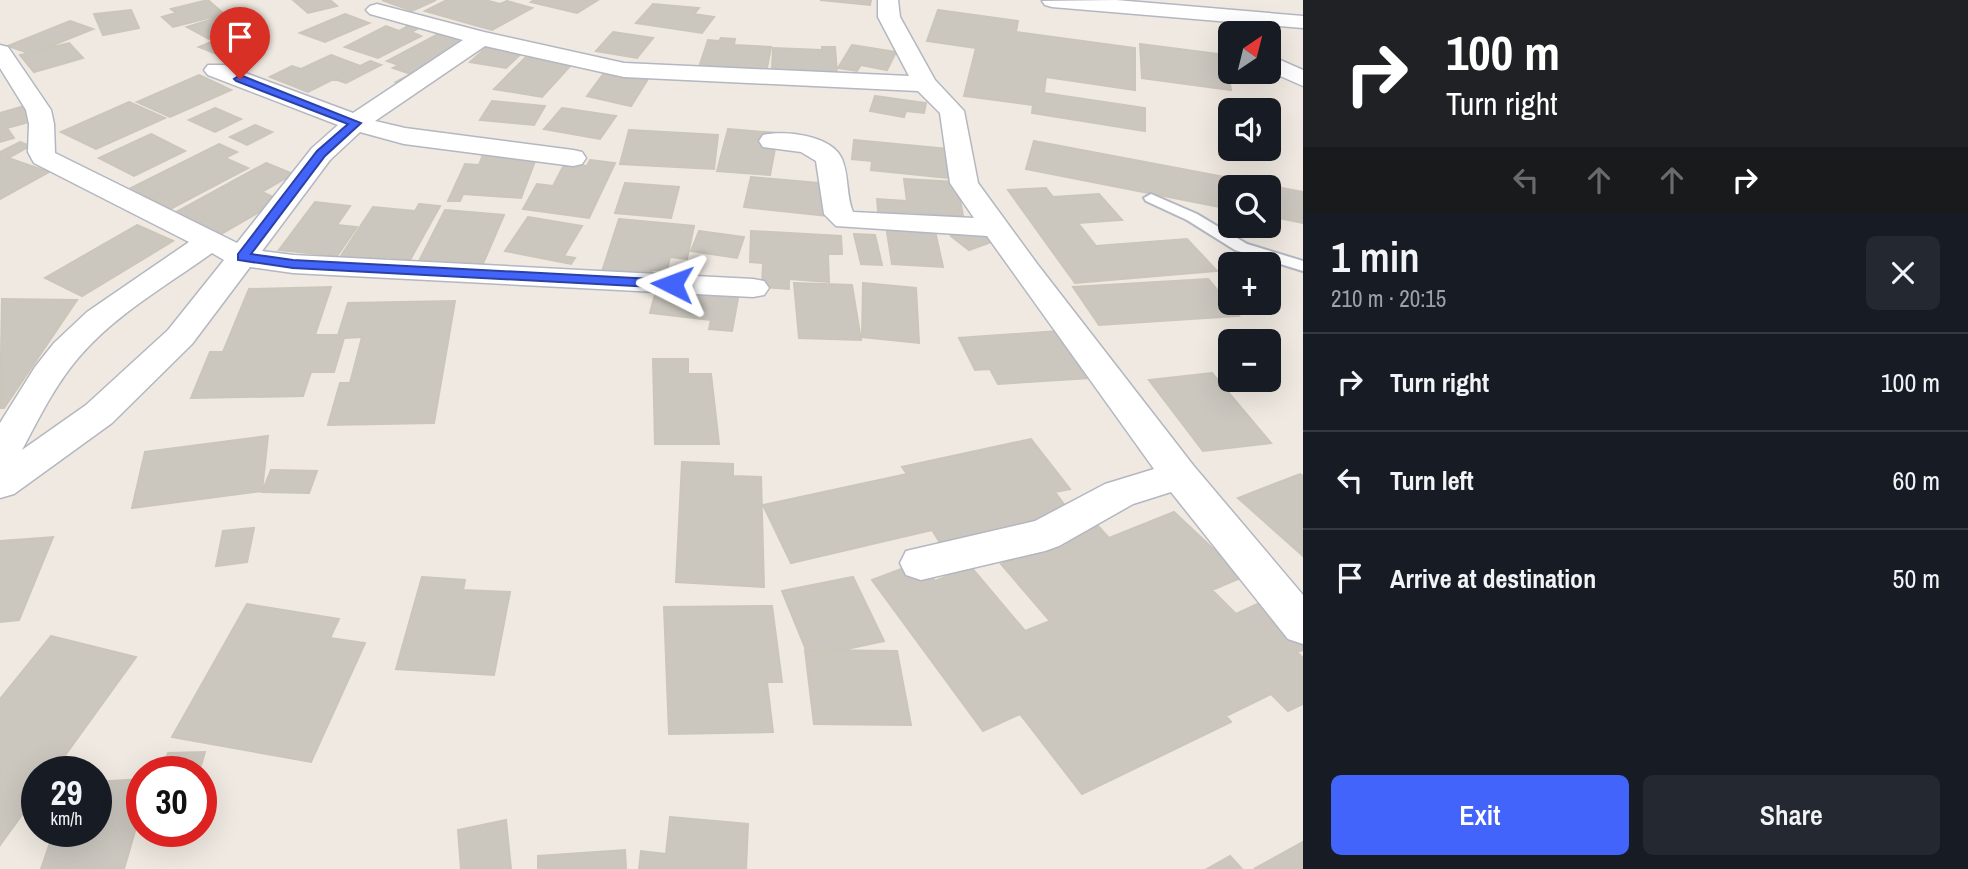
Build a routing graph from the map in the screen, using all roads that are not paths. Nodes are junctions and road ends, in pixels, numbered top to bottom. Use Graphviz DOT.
graph roads {
  1 [pos="888,0"];
  2 [pos="1052,1"];
  3 [pos="377,9"];
  4 [pos="1303,22"];
  5 [pos="481,38"];
  6 [pos="1282,48"];
  7 [pos="0,52"];
  8 [pos="216,70"];
  9 [pos="1303,79"];
  10 [pos="925,84"];
  11 [pos="355,123"];
  12 [pos="772,141"];
  13 [pos="573,158"];
  14 [pos="1151,198"];
  15 [pos="996,228"];
  16 [pos="211,241"];
  17 [pos="242,257"];
  18 [pos="1303,266"];
  19 [pos="753,288"];
  20 [pos="0,455"];
  21 [pos="1180,475"];
  22 [pos="0,484"];
  23 [pos="921,563"];
  24 [pos="1303,626"];
  1 -- 10 [label="street"];
  2 -- 4 [label="street"];
  3 -- 5 [label="street"];
  5 -- 10 [label="street"];
  5 -- 11 [label="street"];
  6 -- 9 [label="street"];
  7 -- 16 [label="street"];
  8 -- 11 [label="street"];
  10 -- 15 [label="street"];
  11 -- 13 [label="street"];
  11 -- 17 [label="street"];
  12 -- 15 [label="street"];
  14 -- 18 [label="lane"];
  15 -- 21 [label="street"];
  16 -- 17 [label="street"];
  16 -- 20 [label="street"];
  17 -- 19 [label="street"];
  17 -- 22 [label="street"];
  21 -- 23 [label="street"];
  21 -- 24 [label="street"];
}
